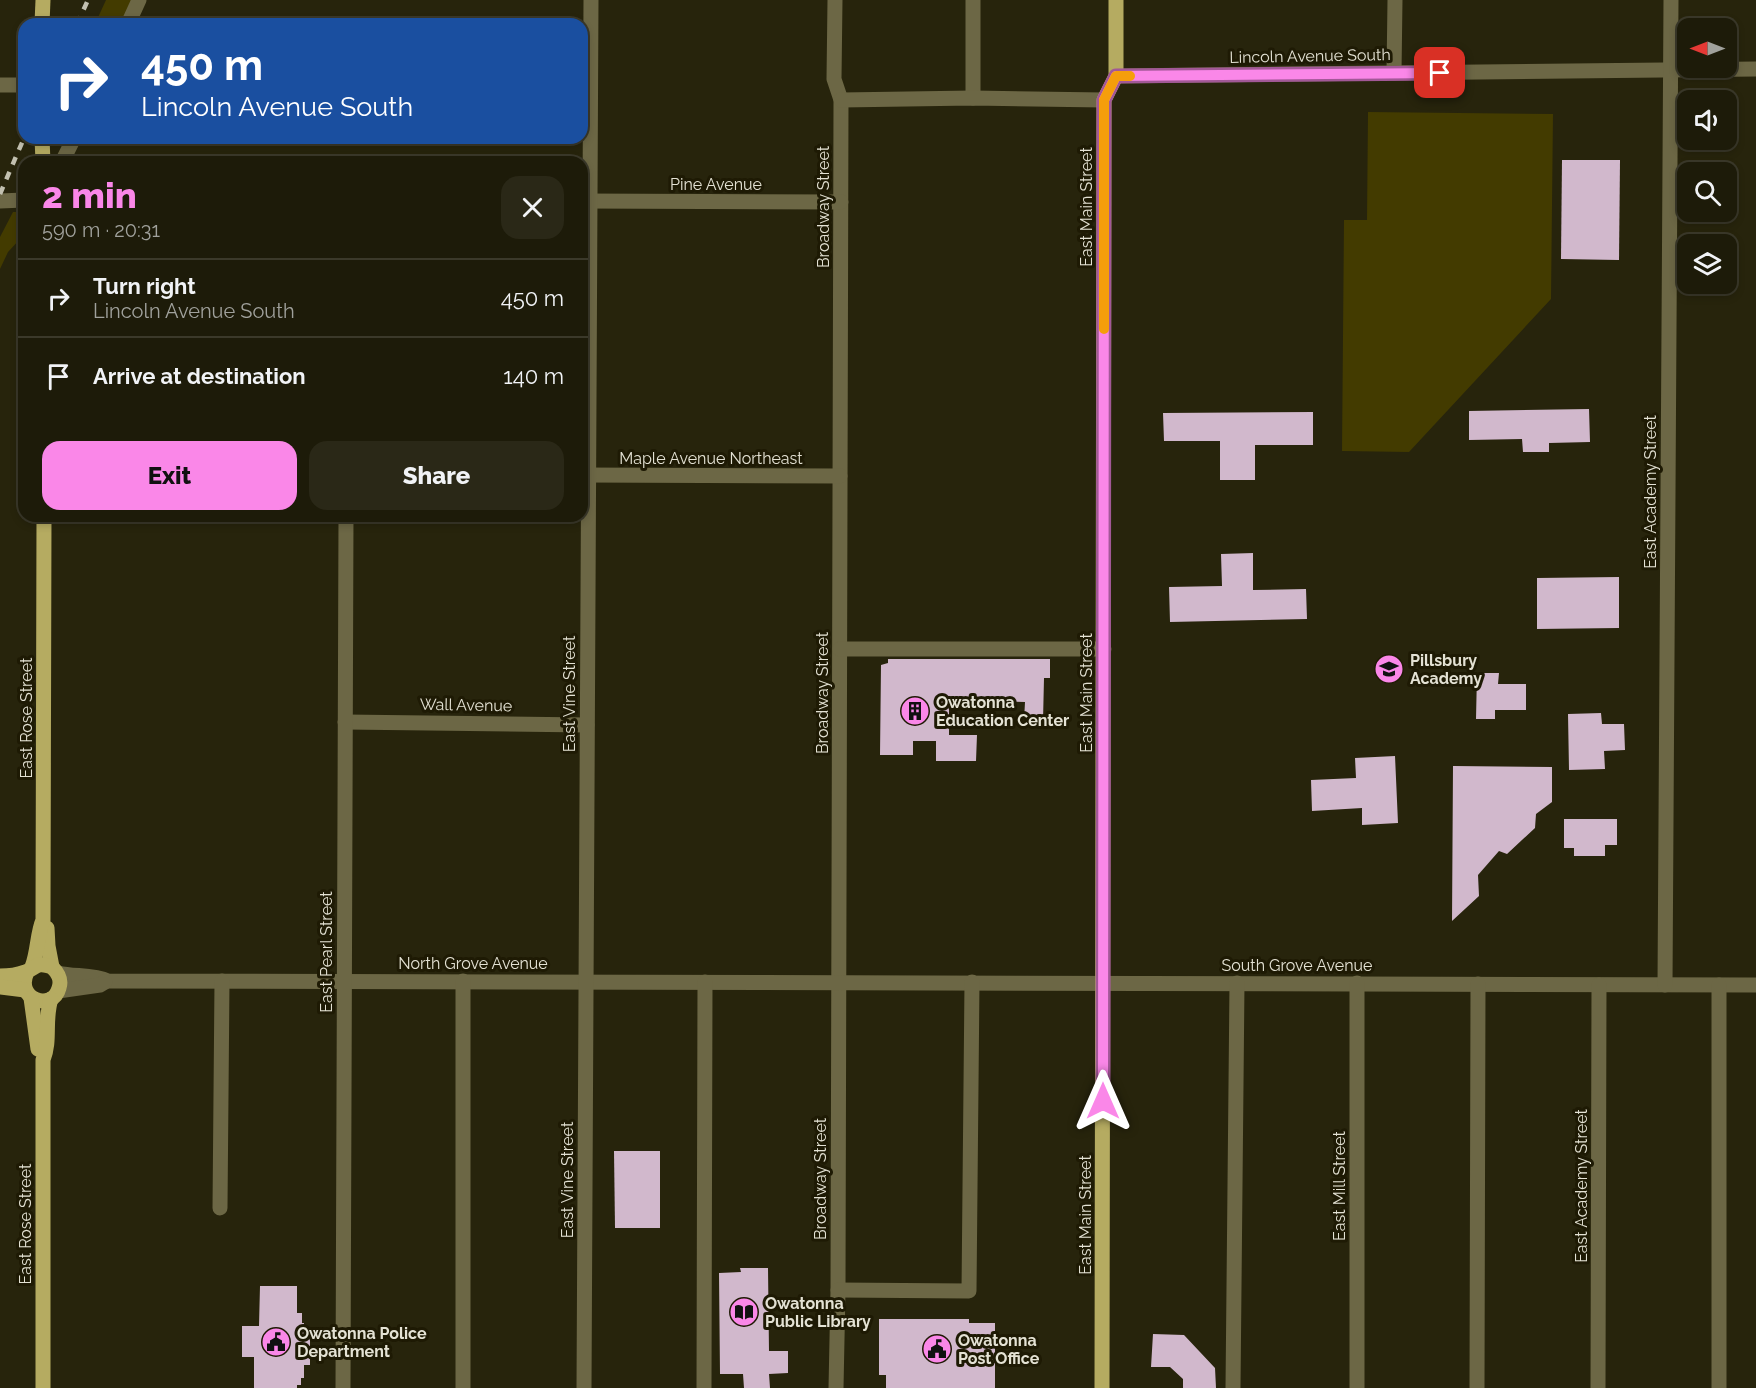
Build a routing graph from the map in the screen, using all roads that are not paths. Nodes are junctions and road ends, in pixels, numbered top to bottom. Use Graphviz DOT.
graph roads {
  1 [pos="43,0"];
  2 [pos="140,0"];
  3 [pos="591,0"];
  4 [pos="834,0"];
  5 [pos="973,0"];
  6 [pos="1116,0"];
  7 [pos="1395,0"];
  8 [pos="1671,0"];
  9 [pos="42,18"];
  10 [pos="131,18"];
  11 [pos="1756,69"];
  12 [pos="1670,70"];
  13 [pos="1394,73"];
  14 [pos="1116,76"];
  15 [pos="18,85"];
  16 [pos="0,86"];
  17 [pos="973,98"];
  18 [pos="841,100"];
  19 [pos="1104,100"];
  20 [pos="588,121"];
  21 [pos="18,200"];
  22 [pos="0,201"];
  23 [pos="588,201"];
  24 [pos="841,202"];
  25 [pos="588,475"];
  26 [pos="840,476"];
  27 [pos="44,522"];
  28 [pos="346,522"];
  29 [pos="585,522"];
  30 [pos="840,649"];
  31 [pos="1104,649"];
  32 [pos="345,722"];
  33 [pos="587,725"];
  34 [pos="43,920"];
  35 [pos="29,969"];
  36 [pos="55,970"];
  37 [pos="0,976"];
  38 [pos="108,981"];
  39 [pos="222,981"];
  40 [pos="344,981"];
  41 [pos="463,981"];
  42 [pos="586,981"];
  43 [pos="705,982"];
  44 [pos="839,982"];
  45 [pos="972,982"];
  46 [pos="1104,982"];
  47 [pos="1237,983"];
  48 [pos="1357,983"];
  49 [pos="1478,984"];
  50 [pos="1599,985"];
  51 [pos="1665,985"];
  52 [pos="1719,985"];
  53 [pos="1756,986"];
  54 [pos="0,987"];
  55 [pos="28,994"];
  56 [pos="55,995"];
  57 [pos="43,1060"];
  58 [pos="220,1208"];
  59 [pos="838,1290"];
  60 [pos="43,1388"];
  61 [pos="342,1388"];
  62 [pos="463,1388"];
  63 [pos="584,1388"];
  64 [pos="704,1388"];
  65 [pos="836,1388"];
  66 [pos="1102,1388"];
  67 [pos="1233,1388"];
  68 [pos="1357,1388"];
  69 [pos="1477,1388"];
  70 [pos="1598,1388"];
  71 [pos="1719,1388"];
  1 -- 9 [label="main road"];
  2 -- 10 [label="street"];
  3 -- 20 [label="street, East Vine Street"];
  4 -- 18 [label="street, Broadway Street"];
  5 -- 17 [label="street"];
  6 -- 14 [label="main road, East Main Street"];
  7 -- 13 [label="street"];
  8 -- 12 [label="street, East Academy Street"];
  11 -- 12 [label="street, Lincoln Avenue South"];
  12 -- 13 [label="street, Lincoln Avenue South"];
  12 -- 51 [label="street, East Academy Street"];
  13 -- 14 [label="street, Lincoln Avenue South"];
  14 -- 19 [label="main road, East Main Street"];
  15 -- 16 [label="street"];
  17 -- 18 [label="street"];
  17 -- 19 [label="street"];
  18 -- 24 [label="street, Broadway Street"];
  19 -- 31 [label="main road, East Main Street"];
  21 -- 22 [label="street"];
  23 -- 24 [label="street, Pine Avenue"];
  24 -- 26 [label="street, Broadway Street"];
  25 -- 26 [label="street, Maple Avenue Northeast"];
  26 -- 30 [label="street, Broadway Street"];
  27 -- 34 [label="main road, East Rose Street"];
  28 -- 32 [label="street, East Pearl Street"];
  29 -- 33 [label="street, East Vine Street"];
  30 -- 31 [label="street"];
  30 -- 44 [label="street, Broadway Street"];
  31 -- 46 [label="main road, East Main Street"];
  32 -- 33 [label="street, Wall Avenue"];
  32 -- 40 [label="street, East Pearl Street"];
  33 -- 42 [label="street, East Vine Street"];
  34 -- 35 [label="main road, East Rose Street"];
  34 -- 36 [label="main road, East Rose Street"];
  35 -- 36 [label="main road"];
  35 -- 37 [label="main road"];
  35 -- 55 [label="main road"];
  36 -- 38 [label="street, North Grove Avenue"];
  36 -- 56 [label="main road"];
  38 -- 39 [label="street, North Grove Avenue"];
  38 -- 56 [label="street, North Grove Avenue"];
  39 -- 40 [label="street, North Grove Avenue"];
  39 -- 58 [label="street"];
  40 -- 41 [label="street, North Grove Avenue"];
  40 -- 61 [label="street, East Pearl Street"];
  41 -- 42 [label="street, North Grove Avenue"];
  41 -- 62 [label="street"];
  42 -- 43 [label="street, North Grove Avenue"];
  42 -- 63 [label="street, East Vine Street"];
  43 -- 44 [label="street, North Grove Avenue"];
  43 -- 64 [label="street"];
  44 -- 45 [label="street, South Grove Avenue"];
  44 -- 59 [label="street, Broadway Street"];
  45 -- 46 [label="street, South Grove Avenue"];
  45 -- 59 [label="street"];
  46 -- 47 [label="street, South Grove Avenue"];
  46 -- 66 [label="main road, East Main Street"];
  47 -- 48 [label="street, South Grove Avenue"];
  47 -- 67 [label="street"];
  48 -- 49 [label="street, South Grove Avenue"];
  48 -- 68 [label="street, East Mill Street"];
  49 -- 50 [label="street, South Grove Avenue"];
  49 -- 69 [label="street"];
  50 -- 51 [label="street, South Grove Avenue"];
  50 -- 70 [label="street, East Academy Street"];
  51 -- 52 [label="street, South Grove Avenue"];
  52 -- 53 [label="street, South Grove Avenue"];
  52 -- 71 [label="street"];
  54 -- 55 [label="main road"];
  55 -- 56 [label="main road"];
  55 -- 57 [label="main road, East Rose Street"];
  56 -- 57 [label="main road, East Rose Street"];
  57 -- 60 [label="main road, East Rose Street"];
  59 -- 65 [label="street, Broadway Street"];
}
